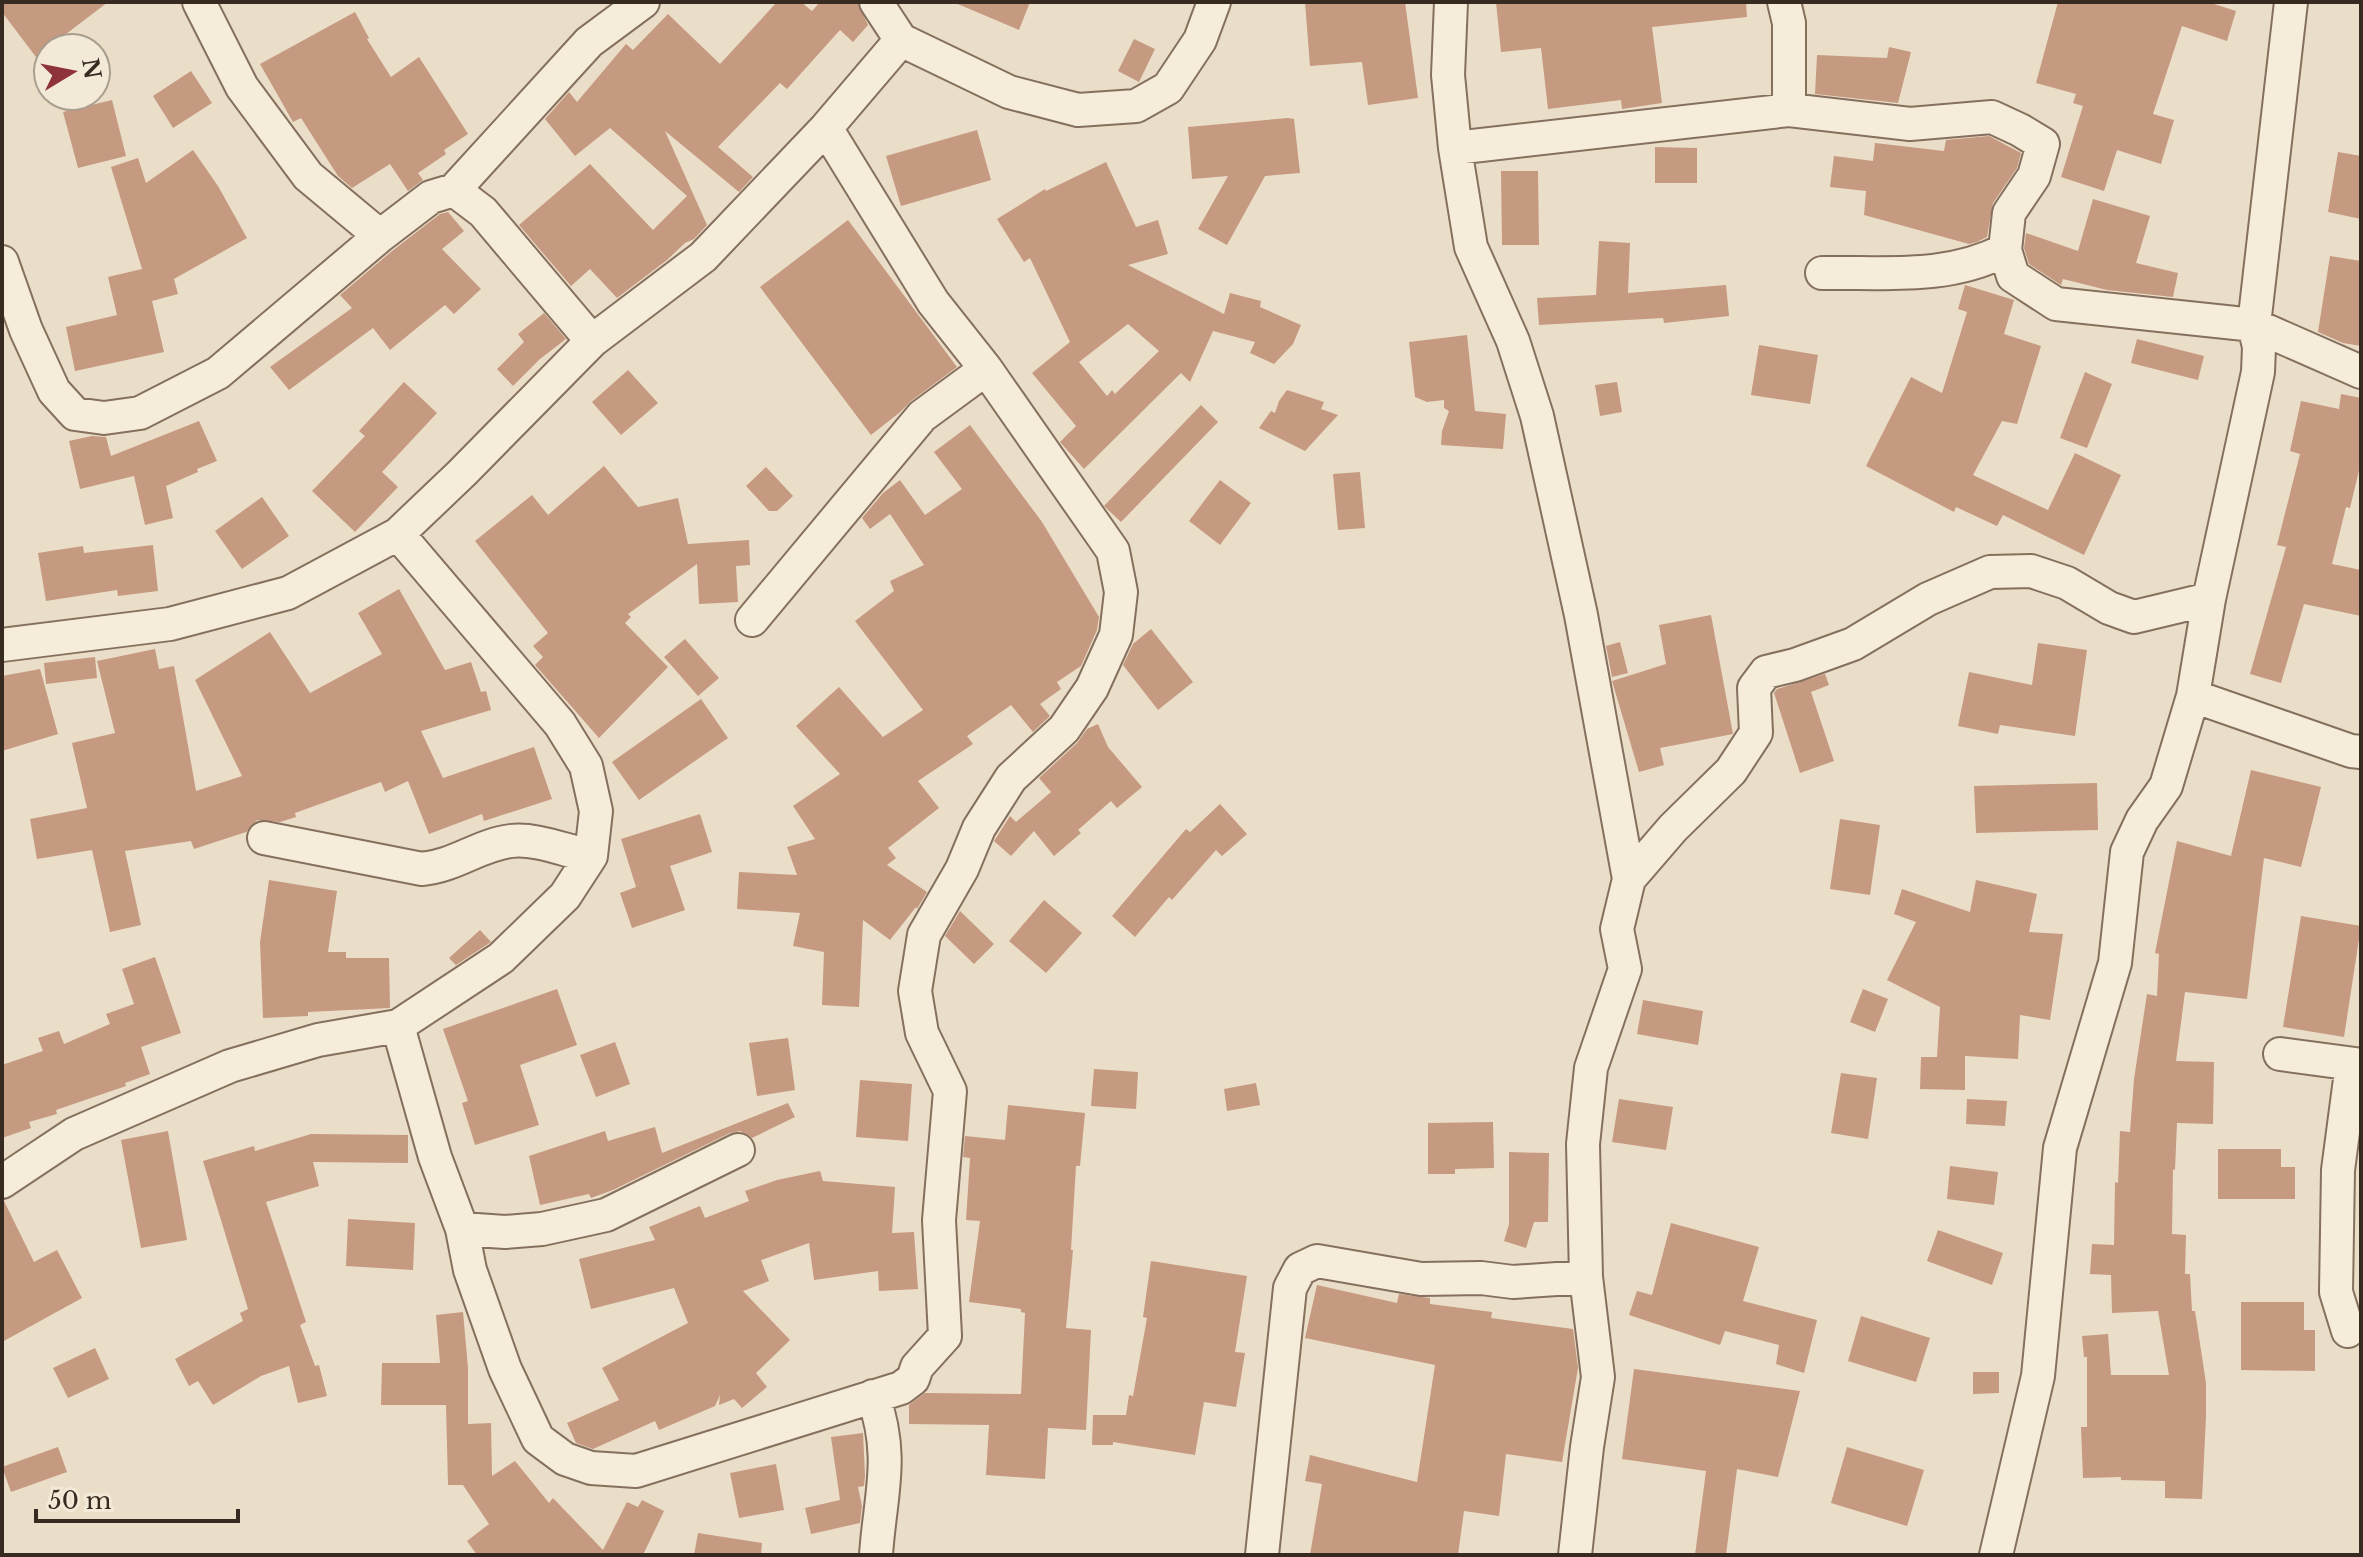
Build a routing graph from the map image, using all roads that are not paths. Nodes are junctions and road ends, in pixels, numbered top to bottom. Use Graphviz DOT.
graph roads {
  1 [pos="199,2"];
  2 [pos="643,2"];
  3 [pos="876,2"];
  4 [pos="1214,2"];
  5 [pos="1451,2"];
  6 [pos="1784,2"];
  7 [pos="2291,2"];
  8 [pos="901,40"];
  9 [pos="1789,110"];
  10 [pos="826,128"];
  11 [pos="1455,148"];
  12 [pos="454,190"];
  13 [pos="380,236"];
  14 [pos="2005,250"];
  15 [pos="2,262"];
  16 [pos="1822,273"];
  17 [pos="2254,325"];
  18 [pos="592,341"];
  19 [pos="986,369"];
  20 [pos="2361,372"];
  21 [pos="398,534"];
  22 [pos="2209,599"];
  23 [pos="752,620"];
  24 [pos="2,645"];
  25 [pos="2193,696"];
  26 [pos="2361,752"];
  27 [pos="264,838"];
  28 [pos="591,856"];
  29 [pos="1629,879"];
  30 [pos="398,1026"];
  31 [pos="2280,1054"];
  32 [pos="2356,1065"];
  33 [pos="738,1150"];
  34 [pos="2,1182"];
  35 [pos="462,1229"];
  36 [pos="1586,1277"];
  37 [pos="2348,1331"];
  38 [pos="873,1396"];
  39 [pos="876,1555"];
  40 [pos="1262,1555"];
  41 [pos="1575,1555"];
  42 [pos="1996,1555"];
  1 -- 13 [label="street"];
  2 -- 12 [label="street"];
  3 -- 8 [label="street"];
  4 -- 8 [label="street"];
  5 -- 11 [label="street"];
  6 -- 9 [label="street"];
  7 -- 17 [label="street"];
  8 -- 10 [label="street"];
  9 -- 11 [label="street"];
  9 -- 14 [label="street"];
  10 -- 18 [label="street"];
  10 -- 19 [label="street"];
  11 -- 29 [label="street"];
  12 -- 13 [label="street"];
  12 -- 18 [label="street"];
  13 -- 15 [label="street"];
  14 -- 16 [label="street"];
  14 -- 17 [label="street"];
  17 -- 20 [label="street"];
  17 -- 22 [label="street"];
  18 -- 21 [label="street"];
  19 -- 23 [label="street"];
  19 -- 38 [label="street"];
  21 -- 24 [label="street"];
  21 -- 28 [label="street"];
  22 -- 25 [label="street"];
  22 -- 29 [label="street"];
  25 -- 26 [label="street"];
  25 -- 42 [label="street"];
  27 -- 28 [label="street"];
  28 -- 30 [label="street"];
  29 -- 36 [label="street"];
  30 -- 34 [label="street"];
  30 -- 35 [label="street"];
  31 -- 32 [label="street"];
  32 -- 37 [label="street"];
  33 -- 35 [label="street"];
  35 -- 38 [label="street"];
  36 -- 40 [label="street"];
  36 -- 41 [label="street"];
  38 -- 39 [label="street"];
}
